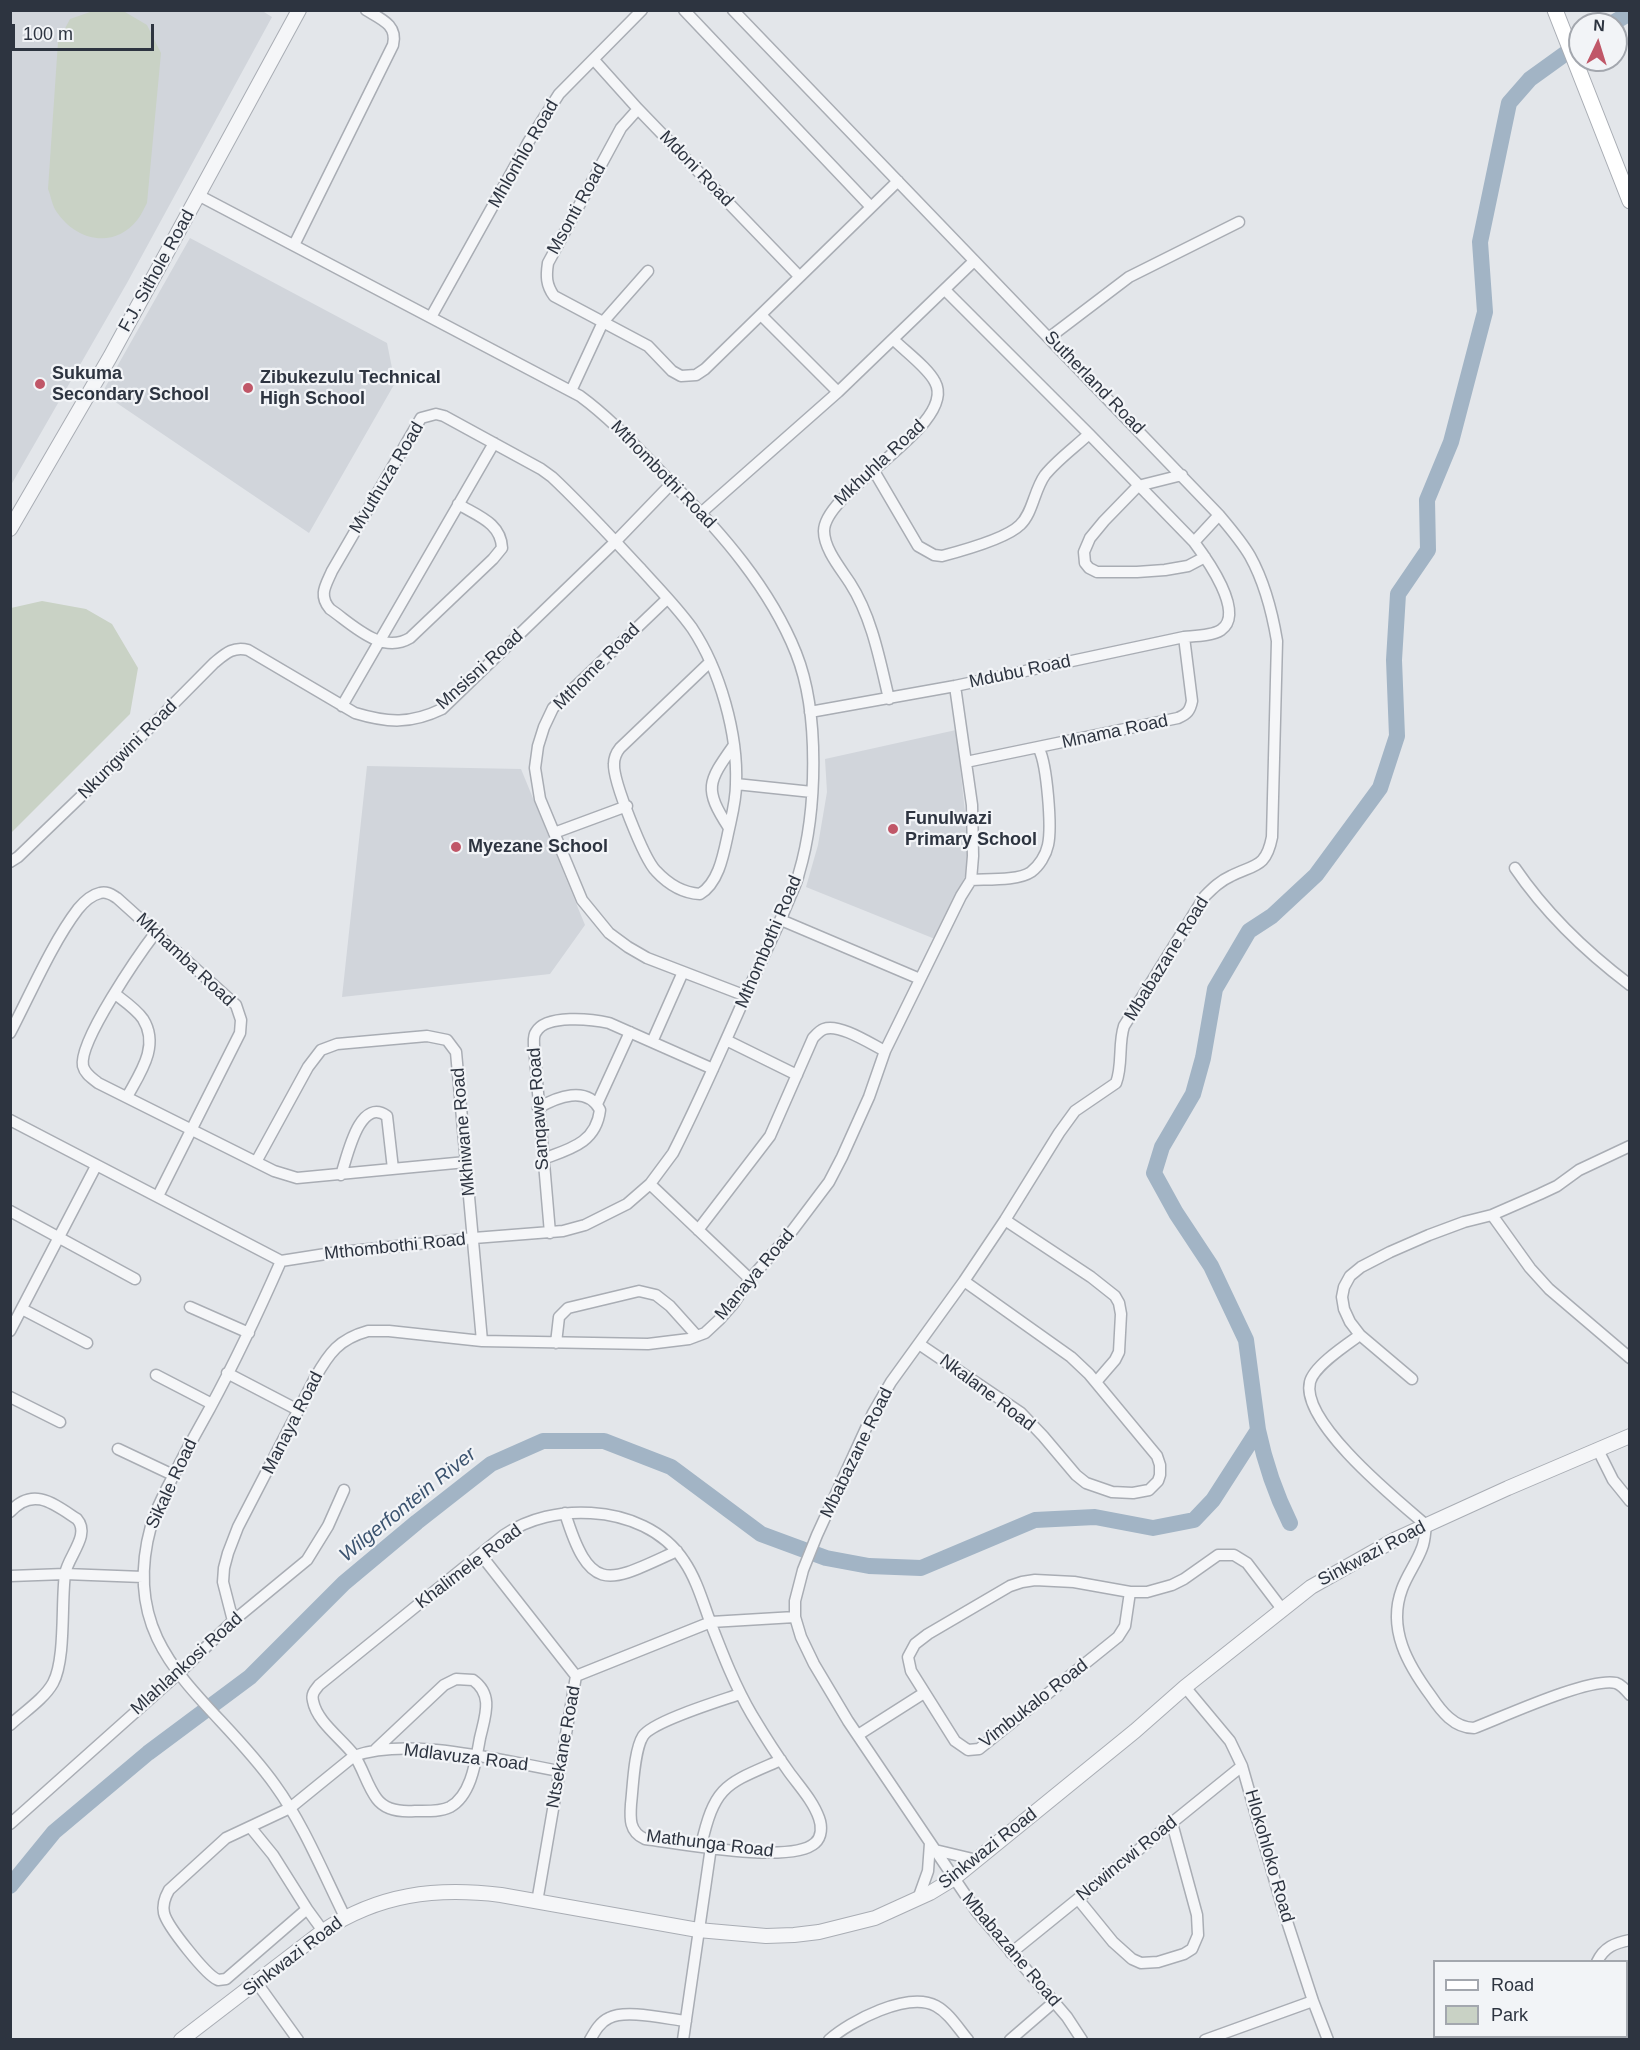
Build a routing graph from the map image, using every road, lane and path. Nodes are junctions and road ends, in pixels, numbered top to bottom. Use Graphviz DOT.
graph roads {
  1 [pos="299,10"];
  2 [pos="366,10"];
  3 [pos="642,10"];
  4 [pos="684,10"];
  5 [pos="733,10"];
  6 [pos="1557,16"];
  7 [pos="594,60"];
  8 [pos="638,109"];
  9 [pos="898,182"];
  10 [pos="198,195"];
  11 [pos="1629,201"];
  12 [pos="871,207"];
  13 [pos="1239,222"];
  14 [pos="294,245"];
  15 [pos="974,261"];
  16 [pos="648,271"];
  17 [pos="799,276"];
  18 [pos="945,290"];
  19 [pos="761,315"];
  20 [pos="431,317"];
  21 [pos="603,322"];
  22 [pos="1050,337"];
  23 [pos="894,340"];
  24 [pos="571,391"];
  25 [pos="838,393"];
  26 [pos="1089,434"];
  27 [pos="494,443"];
  28 [pos="874,471"];
  29 [pos="1182,475"];
  30 [pos="672,483"];
  31 [pos="1138,486"];
  32 [pos="458,504"];
  33 [pos="702,512"];
  34 [pos="1220,515"];
  35 [pos="10,529"];
  36 [pos="616,541"];
  37 [pos="1194,543"];
  38 [pos="1205,557"];
  39 [pos="667,599"];
  40 [pos="1184,638"];
  41 [pos="378,642"];
  42 [pos="248,650"];
  43 [pos="709,663"];
  44 [pos="954,686"];
  45 [pos="889,699"];
  46 [pos="342,706"];
  47 [pos="810,712"];
  48 [pos="734,745"];
  49 [pos="1039,749"];
  50 [pos="966,762"];
  51 [pos="736,784"];
  52 [pos="812,792"];
  53 [pos="627,806"];
  54 [pos="729,828"];
  55 [pos="554,833"];
  56 [pos="1272,837"];
  57 [pos="10,862"];
  58 [pos="1515,868"];
  59 [pos="972,879"];
  60 [pos="781,920"];
  61 [pos="156,932"];
  62 [pos="683,972"];
  63 [pos="920,979"];
  64 [pos="1629,985"];
  65 [pos="115,994"];
  66 [pos="746,996"];
  67 [pos="630,1032"];
  68 [pos="10,1033"];
  69 [pos="726,1040"];
  70 [pos="652,1042"];
  71 [pos="885,1051"];
  72 [pos="713,1069"];
  73 [pos="797,1075"];
  74 [pos="127,1097"];
  75 [pos="597,1104"];
  76 [pos="538,1108"];
  77 [pos="10,1119"];
  78 [pos="191,1128"];
  79 [pos="1629,1146"];
  80 [pos="543,1159"];
  81 [pos="256,1162"];
  82 [pos="466,1162"];
  83 [pos="96,1166"];
  84 [pos="393,1169"];
  85 [pos="341,1175"];
  86 [pos="650,1184"];
  87 [pos="158,1196"];
  88 [pos="10,1211"];
  89 [pos="1492,1215"];
  90 [pos="1005,1220"];
  91 [pos="698,1230"];
  92 [pos="550,1233"];
  93 [pos="59,1238"];
  94 [pos="474,1238"];
  95 [pos="281,1261"];
  96 [pos="135,1279"];
  97 [pos="750,1279"];
  98 [pos="964,1281"];
  99 [pos="190,1307"];
  100 [pos="22,1309"];
  101 [pos="10,1331"];
  102 [pos="249,1333"];
  103 [pos="1360,1335"];
  104 [pos="697,1336"];
  105 [pos="482,1341"];
  106 [pos="87,1343"];
  107 [pos="555,1343"];
  108 [pos="919,1344"];
  109 [pos="1629,1358"];
  110 [pos="227,1373"];
  111 [pos="156,1375"];
  112 [pos="1412,1379"];
  113 [pos="1096,1382"];
  114 [pos="10,1397"];
  115 [pos="212,1404"];
  116 [pos="298,1410"];
  117 [pos="60,1422"];
  118 [pos="1629,1436"];
  119 [pos="118,1449"];
  120 [pos="1598,1449"];
  121 [pos="173,1475"];
  122 [pos="344,1490"];
  123 [pos="1629,1501"];
  124 [pos="10,1512"];
  125 [pos="565,1514"];
  126 [pos="1426,1525"];
  127 [pos="677,1551"];
  128 [pos="481,1556"];
  129 [pos="65,1574"];
  130 [pos="10,1576"];
  131 [pos="143,1577"];
  132 [pos="1130,1592"];
  133 [pos="1282,1609"];
  134 [pos="795,1617"];
  135 [pos="233,1621"];
  136 [pos="711,1622"];
  137 [pos="178,1674"];
  138 [pos="576,1676"];
  139 [pos="1185,1687"];
  140 [pos="924,1693"];
  141 [pos="740,1694"];
  142 [pos="1629,1694"];
  143 [pos="10,1725"];
  144 [pos="858,1736"];
  145 [pos="376,1749"];
  146 [pos="354,1756"];
  147 [pos="476,1756"];
  148 [pos="781,1760"];
  149 [pos="1242,1766"];
  150 [pos="560,1771"];
  151 [pos="290,1808"];
  152 [pos="1172,1823"];
  153 [pos="10,1824"];
  154 [pos="251,1828"];
  155 [pos="706,1846"];
  156 [pos="933,1847"];
  157 [pos="977,1860"];
  158 [pos="953,1879"];
  159 [pos="918,1899"];
  160 [pos="1078,1899"];
  161 [pos="537,1902"];
  162 [pos="307,1909"];
  163 [pos="345,1917"];
  164 [pos="698,1930"];
  165 [pos="323,1931"];
  166 [pos="1629,1940"];
  167 [pos="1011,1953"];
  168 [pos="1599,1960"];
  169 [pos="257,1983"];
  170 [pos="1313,2001"];
  171 [pos="1054,2002"];
  172 [pos="686,2021"];
  173 [pos="181,2040"];
  174 [pos="298,2040"];
  175 [pos="590,2040"];
  176 [pos="683,2040"];
  177 [pos="829,2040"];
  178 [pos="968,2040"];
  179 [pos="1010,2040"];
  180 [pos="1082,2040"];
  181 [pos="1205,2040"];
  182 [pos="1328,2040"];
  1 -- 10 [label="street, F.J. Sithole Road"];
  2 -- 14 [label="street"];
  3 -- 7 [label="street, Mhlonhlo Road"];
  4 -- 12 [label="street"];
  5 -- 9 [label="street, Sutherland Road"];
  6 -- 11 [label="main road"];
  7 -- 8 [label="street, Mdoni Road"];
  7 -- 20 [label="street, Mhlonhlo Road"];
  8 -- 17 [label="street, Mdoni Road"];
  8 -- 21 [label="street, Msonti Road"];
  9 -- 12 [label="street, Msonti Road"];
  9 -- 15 [label="street, Sutherland Road"];
  10 -- 14 [label="street, Mthombothi Road"];
  10 -- 35 [label="street, F.J. Sithole Road"];
  12 -- 17 [label="street, Msonti Road"];
  13 -- 22 [label="street"];
  14 -- 20 [label="street, Mthombothi Road"];
  15 -- 18 [label="street"];
  15 -- 22 [label="street, Sutherland Road"];
  16 -- 21 [label="street"];
  17 -- 19 [label="street, Msonti Road"];
  18 -- 23 [label="street"];
  18 -- 26 [label="street"];
  19 -- 21 [label="street, Msonti Road"];
  19 -- 25 [label="street"];
  20 -- 24 [label="street, Mthombothi Road"];
  21 -- 24 [label="street"];
  22 -- 29 [label="street, Sutherland Road"];
  23 -- 25 [label="street"];
  23 -- 28 [label="street, Mkhuhla Road"];
  24 -- 30 [label="street, Mthombothi Road"];
  25 -- 33 [label="street"];
  26 -- 28 [label="street"];
  26 -- 31 [label="street"];
  27 -- 32 [label="street"];
  27 -- 36 [label="street, Mvuthuza Road"];
  27 -- 41 [label="street, Mvuthuza Road"];
  28 -- 45 [label="street, Mkhuhla Road"];
  29 -- 31 [label="street"];
  29 -- 34 [label="street, Sutherland Road"];
  30 -- 33 [label="street, Mthombothi Road"];
  30 -- 36 [label="street, Mnsisni Road"];
  31 -- 37 [label="street"];
  31 -- 38 [label="street"];
  32 -- 41 [label="street"];
  32 -- 41 [label="street"];
  33 -- 47 [label="street, Mthombothi Road"];
  34 -- 37 [label="street"];
  34 -- 56 [label="street, Sutherland Road"];
  36 -- 39 [label="street, Mvuthuza Road"];
  36 -- 46 [label="street, Mnsisni Road"];
  37 -- 38 [label="street"];
  38 -- 40 [label="street, Mdubu Road"];
  39 -- 43 [label="street, Mvuthuza Road"];
  39 -- 55 [label="street, Mthome Road"];
  40 -- 44 [label="street, Mdubu Road"];
  40 -- 49 [label="street, Mnama Road"];
  41 -- 46 [label="street"];
  42 -- 46 [label="street, Mnsisni Road"];
  42 -- 57 [label="street, Nkungwini Road"];
  43 -- 48 [label="street, Mvuthuza Road"];
  43 -- 53 [label="street"];
  44 -- 45 [label="street, Mdubu Road"];
  44 -- 50 [label="street, Manaya Road"];
  45 -- 47 [label="street, Mdubu Road"];
  47 -- 52 [label="street, Mthombothi Road"];
  48 -- 51 [label="street, Mvuthuza Road"];
  48 -- 54 [label="street"];
  49 -- 50 [label="street, Mnama Road"];
  49 -- 59 [label="street"];
  50 -- 59 [label="street, Manaya Road"];
  51 -- 52 [label="street"];
  51 -- 54 [label="street, Mvuthuza Road"];
  52 -- 60 [label="street, Mthombothi Road"];
  53 -- 54 [label="street, Mvuthuza Road"];
  53 -- 55 [label="street"];
  55 -- 62 [label="street, Mthome Road"];
  56 -- 90 [label="street, Mbabazane Road"];
  58 -- 64 [label="street"];
  59 -- 63 [label="street, Manaya Road"];
  60 -- 63 [label="street"];
  60 -- 66 [label="street, Mthombothi Road"];
  61 -- 65 [label="street"];
  61 -- 68 [label="street, Mkhamba Road"];
  61 -- 78 [label="street, Mkhamba Road"];
  62 -- 66 [label="street, Mthome Road"];
  62 -- 70 [label="street"];
  63 -- 71 [label="street, Manaya Road"];
  65 -- 74 [label="street"];
  65 -- 74 [label="street"];
  66 -- 69 [label="street, Mthombothi Road"];
  67 -- 70 [label="street, Sanqawe Road"];
  67 -- 75 [label="street"];
  67 -- 76 [label="street, Sanqawe Road"];
  69 -- 72 [label="street, Mthombothi Road"];
  69 -- 73 [label="street"];
  70 -- 72 [label="street, Sanqawe Road"];
  71 -- 73 [label="street"];
  71 -- 97 [label="street, Manaya Road"];
  72 -- 86 [label="street, Mthombothi Road"];
  73 -- 91 [label="street"];
  74 -- 78 [label="street"];
  75 -- 76 [label="street"];
  75 -- 80 [label="street"];
  76 -- 80 [label="street, Sanqawe Road"];
  77 -- 83 [label="street"];
  78 -- 81 [label="street"];
  78 -- 87 [label="street, Mkhamba Road"];
  79 -- 89 [label="street"];
  80 -- 92 [label="street, Sanqawe Road"];
  81 -- 82 [label="street, Mkhiwane Road"];
  81 -- 85 [label="street"];
  82 -- 84 [label="street"];
  82 -- 94 [label="street, Mkhiwane Road"];
  83 -- 87 [label="street"];
  83 -- 93 [label="street"];
  84 -- 85 [label="street"];
  84 -- 85 [label="street"];
  86 -- 91 [label="street"];
  86 -- 92 [label="street, Mthombothi Road"];
  87 -- 95 [label="street"];
  88 -- 93 [label="street"];
  89 -- 103 [label="street"];
  89 -- 109 [label="street"];
  90 -- 98 [label="street, Mbabazane Road"];
  90 -- 113 [label="street"];
  91 -- 97 [label="street"];
  92 -- 94 [label="street, Mthombothi Road"];
  93 -- 96 [label="street"];
  93 -- 100 [label="street"];
  94 -- 95 [label="street, Mthombothi Road"];
  94 -- 105 [label="street, Mkhiwane Road"];
  95 -- 102 [label="street, Sikale Road"];
  97 -- 104 [label="street, Manaya Road"];
  98 -- 108 [label="street, Mbabazane Road"];
  98 -- 113 [label="street"];
  99 -- 102 [label="street"];
  100 -- 101 [label="street"];
  100 -- 106 [label="street"];
  102 -- 110 [label="street, Sikale Road"];
  103 -- 112 [label="street"];
  103 -- 126 [label="street"];
  104 -- 107 [label="street, Manaya Road"];
  104 -- 107 [label="street"];
  105 -- 107 [label="street, Manaya Road"];
  105 -- 116 [label="street, Manaya Road"];
  108 -- 113 [label="street, Nkalane Road"];
  108 -- 134 [label="street, Mbabazane Road"];
  110 -- 115 [label="street, Sikale Road"];
  110 -- 116 [label="street"];
  111 -- 115 [label="street"];
  114 -- 117 [label="street"];
  115 -- 121 [label="street, Sikale Road"];
  116 -- 135 [label="street, Manaya Road"];
  118 -- 120 [label="street, Sinkwazi Road"];
  119 -- 121 [label="street"];
  120 -- 123 [label="street"];
  120 -- 126 [label="street, Sinkwazi Road"];
  121 -- 131 [label="street, Sikale Road"];
  122 -- 135 [label="street, Mlahlankosi Road"];
  124 -- 129 [label="street"];
  125 -- 127 [label="street, Khalimele Road"];
  125 -- 127 [label="street"];
  125 -- 128 [label="street, Khalimele Road"];
  126 -- 133 [label="street, Sinkwazi Road"];
  126 -- 142 [label="street"];
  127 -- 136 [label="street, Khalimele Road"];
  128 -- 138 [label="street"];
  128 -- 146 [label="street, Khalimele Road"];
  129 -- 130 [label="street"];
  129 -- 131 [label="street"];
  129 -- 143 [label="street"];
  131 -- 137 [label="street, Sikale Road"];
  132 -- 133 [label="street, Vimbukalo Road"];
  132 -- 140 [label="street, Vimbukalo Road"];
  132 -- 140 [label="street, Vimbukalo Road"];
  133 -- 139 [label="street, Sinkwazi Road"];
  134 -- 136 [label="street, Ntsekane Road"];
  134 -- 144 [label="street, Mbabazane Road"];
  135 -- 137 [label="street, Mlahlankosi Road"];
  136 -- 138 [label="street, Ntsekane Road"];
  136 -- 141 [label="street, Mathunga Road"];
  137 -- 151 [label="street, Sikale Road"];
  137 -- 153 [label="street, Mlahlankosi Road"];
  138 -- 150 [label="street, Ntsekane Road"];
  139 -- 149 [label="street, Hlokohloko Road"];
  139 -- 157 [label="street, Sinkwazi Road"];
  140 -- 144 [label="street"];
  141 -- 148 [label="street, Mathunga Road"];
  141 -- 155 [label="street, Mathunga Road"];
  144 -- 156 [label="street, Mbabazane Road"];
  145 -- 146 [label="street, Mdlavuza Road"];
  145 -- 147 [label="street, Mdlavuza Road"];
  145 -- 147 [label="street"];
  146 -- 147 [label="street"];
  146 -- 151 [label="street, Mdlavuza Road"];
  147 -- 150 [label="street, Mdlavuza Road"];
  148 -- 155 [label="street"];
  148 -- 155 [label="street, Mathunga Road"];
  149 -- 152 [label="street, Ncwincwi Road"];
  149 -- 170 [label="street, Hlokohloko Road"];
  150 -- 161 [label="street, Ntsekane Road"];
  151 -- 154 [label="street, Mdlavuza Road"];
  151 -- 163 [label="street, Sikale Road"];
  152 -- 160 [label="street, Ncwincwi Road"];
  152 -- 160 [label="street"];
  154 -- 162 [label="street"];
  154 -- 162 [label="street, Mdlavuza Road"];
  155 -- 164 [label="street"];
  156 -- 157 [label="street"];
  156 -- 158 [label="street, Mbabazane Road"];
  156 -- 159 [label="street"];
  157 -- 158 [label="street, Sinkwazi Road"];
  158 -- 159 [label="street, Sinkwazi Road"];
  158 -- 167 [label="street, Mbabazane Road"];
  159 -- 164 [label="street, Sinkwazi Road"];
  160 -- 167 [label="street, Ncwincwi Road"];
  161 -- 163 [label="street, Sinkwazi Road"];
  161 -- 164 [label="street, Sinkwazi Road"];
  162 -- 165 [label="street"];
  163 -- 165 [label="street, Sinkwazi Road"];
  164 -- 172 [label="street"];
  165 -- 169 [label="street, Sinkwazi Road"];
  166 -- 168 [label="street"];
  167 -- 171 [label="street, Mbabazane Road"];
  169 -- 173 [label="street, Sinkwazi Road"];
  169 -- 174 [label="street"];
  170 -- 181 [label="street"];
  170 -- 182 [label="street, Hlokohloko Road"];
  171 -- 179 [label="street"];
  171 -- 180 [label="street, Mbabazane Road"];
  172 -- 175 [label="street"];
  172 -- 176 [label="street"];
  177 -- 178 [label="street"];
}
